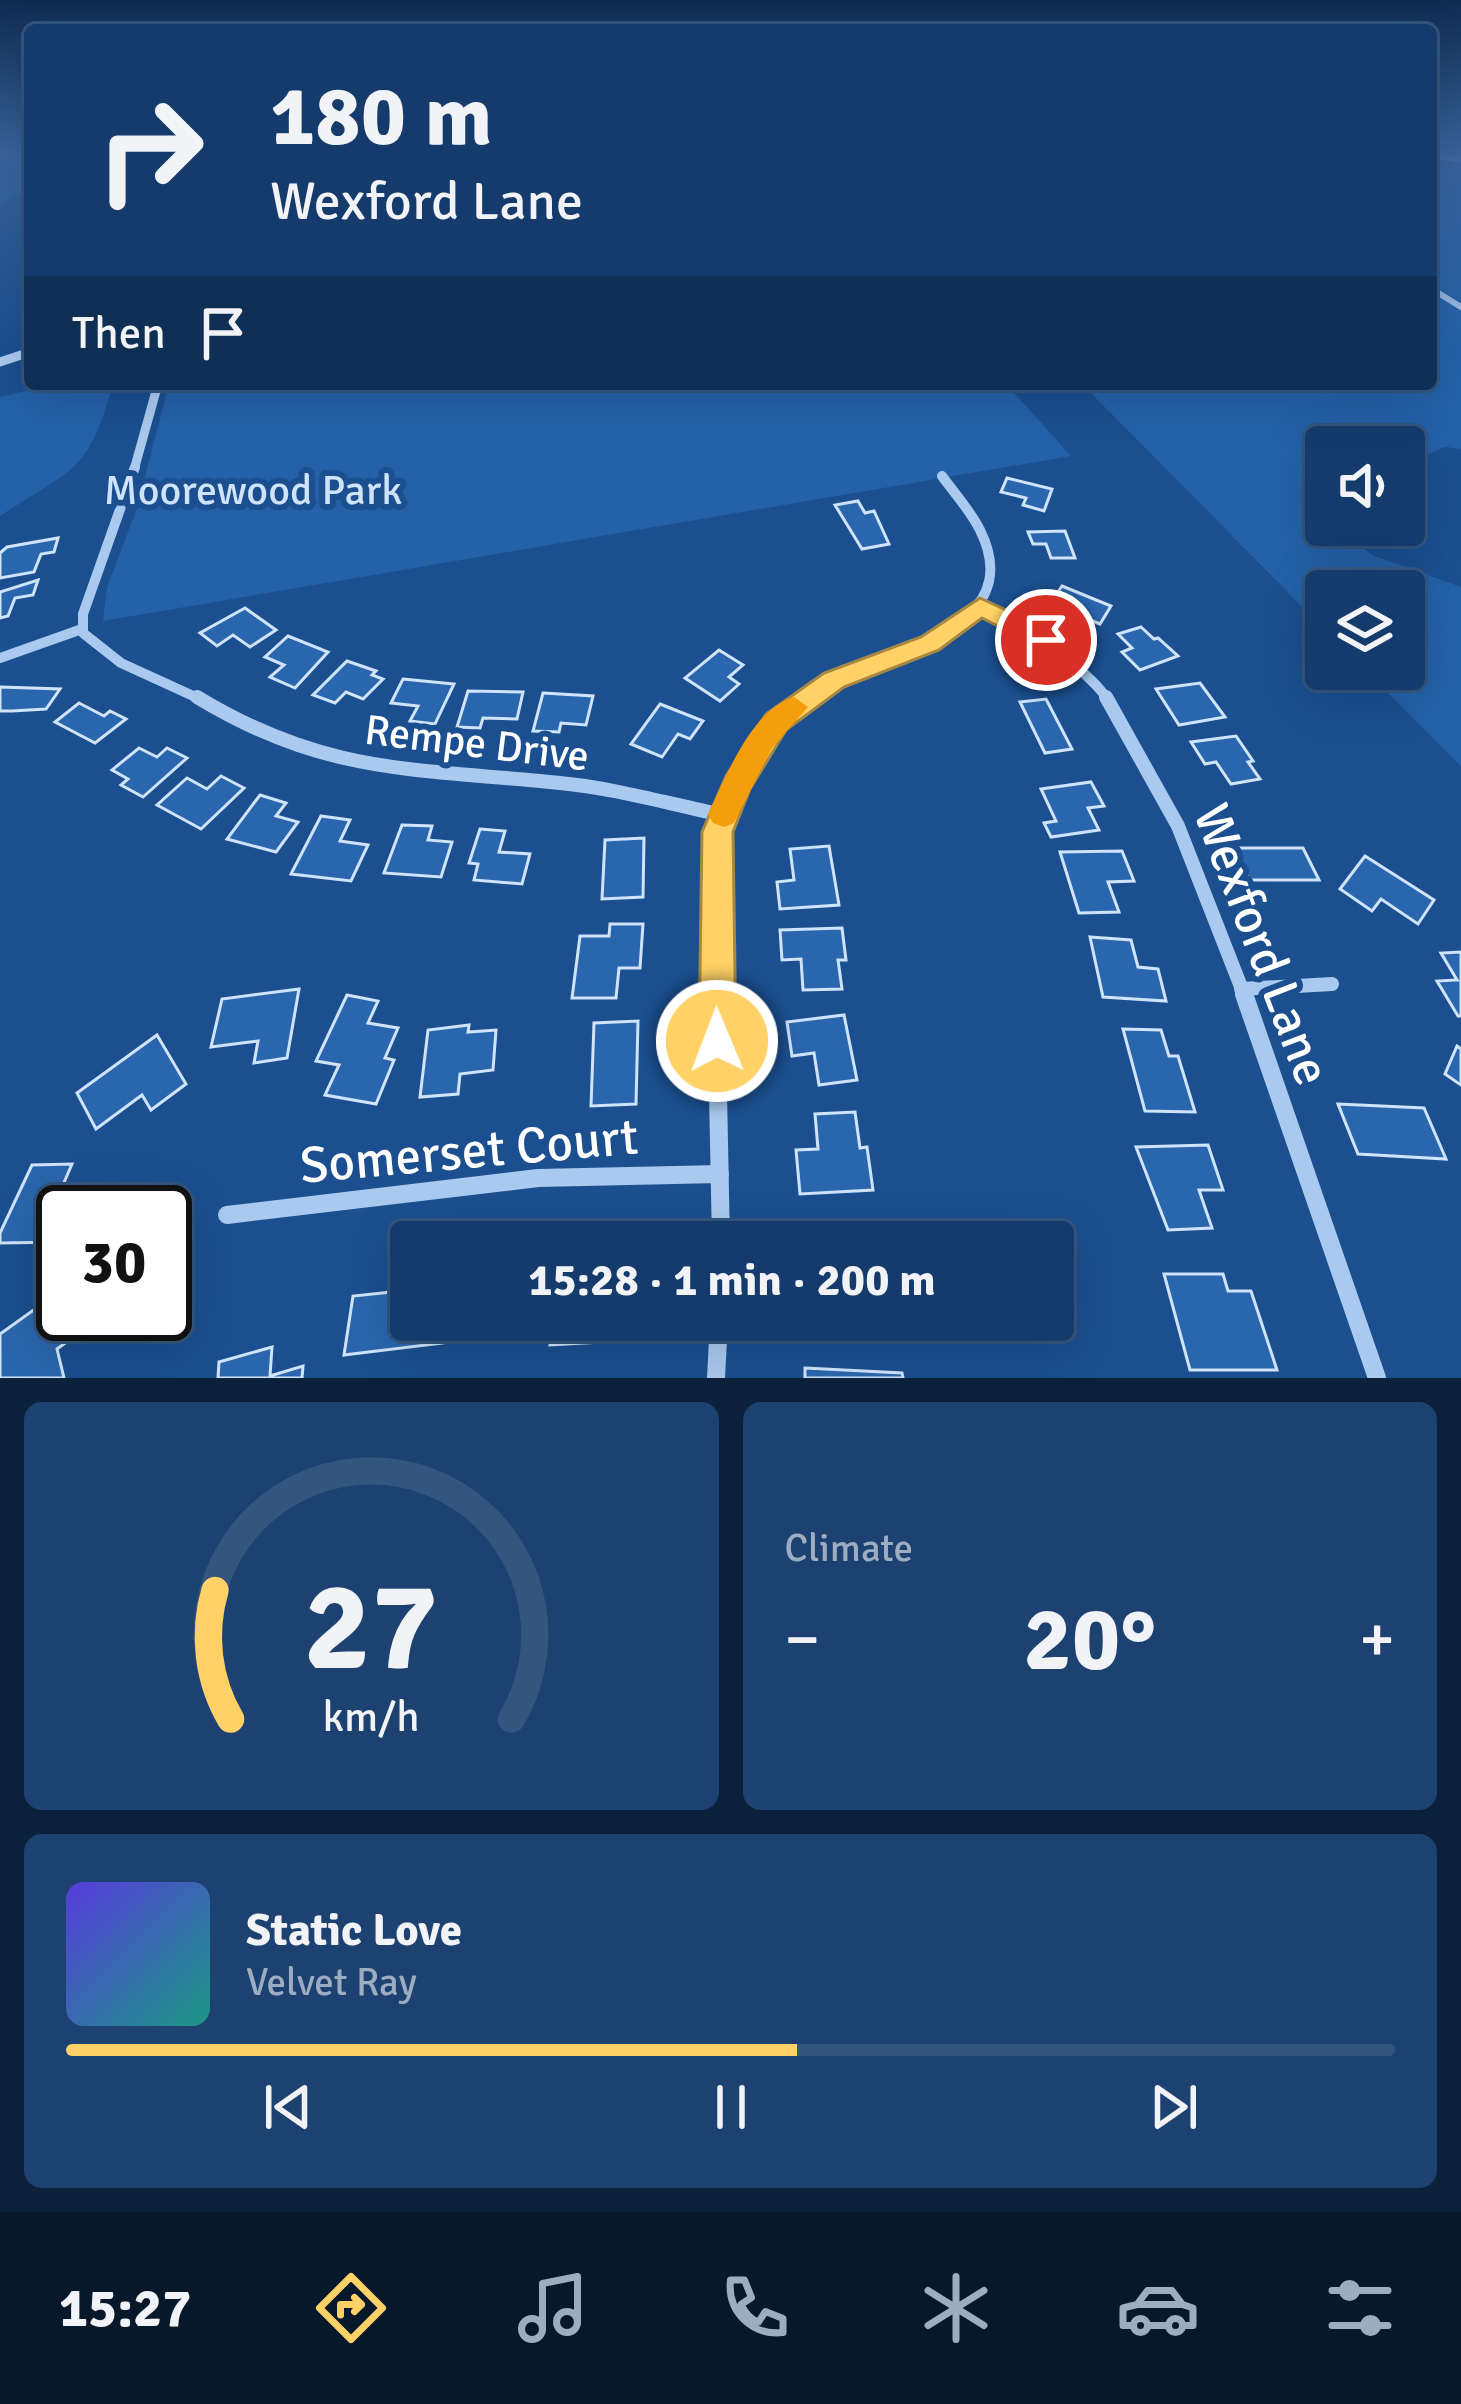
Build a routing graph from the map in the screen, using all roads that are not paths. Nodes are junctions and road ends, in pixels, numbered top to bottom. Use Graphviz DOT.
graph roads {
  1 [pos="156,390"];
  2 [pos="942,476"];
  3 [pos="980,607"];
  4 [pos="82,629"];
  5 [pos="0,658"];
  6 [pos="723,815"];
  7 [pos="1332,984"];
  8 [pos="1241,989"];
  9 [pos="720,1174"];
  10 [pos="227,1215"];
  11 [pos="721,1221"];
  12 [pos="718,1341"];
  13 [pos="716,1378"];
  14 [pos="1377,1378"];
  1 -- 4 [label="street"];
  2 -- 3 [label="street"];
  3 -- 6 [label="street"];
  3 -- 8 [label="street, Wexford Lane"];
  4 -- 5 [label="street"];
  4 -- 6 [label="street, Rempe Drive"];
  6 -- 9 [label="street"];
  7 -- 8 [label="street"];
  8 -- 14 [label="street, Wexford Lane"];
  9 -- 10 [label="street, Somerset Court"];
  9 -- 11 [label="street"];
  12 -- 13 [label="street"];
}
